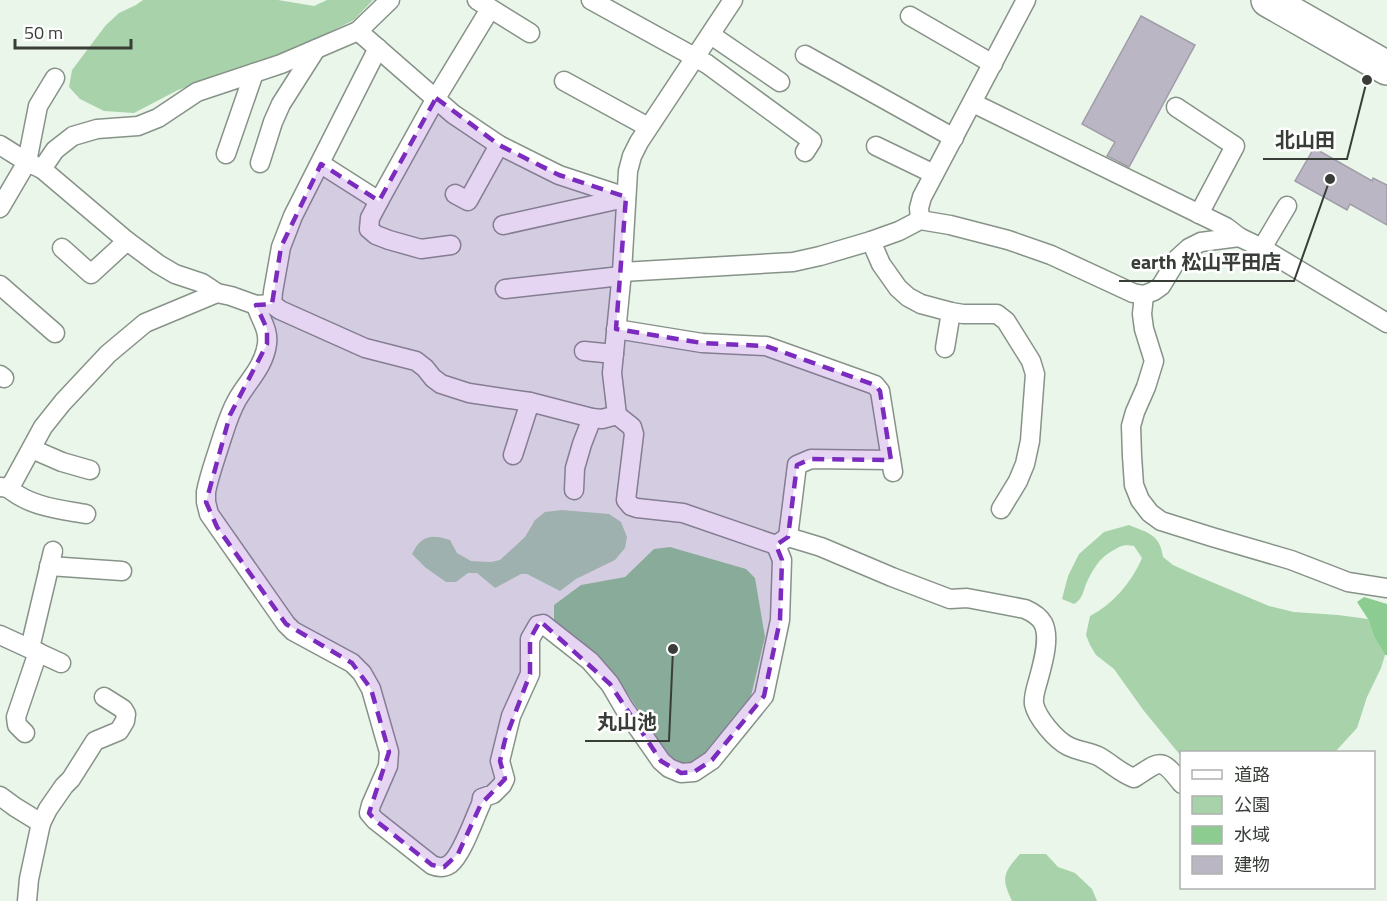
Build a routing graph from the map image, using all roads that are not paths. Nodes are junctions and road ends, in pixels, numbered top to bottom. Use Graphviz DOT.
graph roads {
  1 [pos="390,0"];
  2 [pos="591,0"];
  3 [pos="733,0"];
  4 [pos="1026,0"];
  5 [pos="1268,0"];
  6 [pos="1311,0"];
  7 [pos="483,4"];
  8 [pos="910,16"];
  9 [pos="358,31"];
  10 [pos="530,33"];
  11 [pos="711,34"];
  12 [pos="1387,44"];
  13 [pos="378,48"];
  14 [pos="316,49"];
  15 [pos="806,55"];
  16 [pos="696,58"];
  17 [pos="993,64"];
  18 [pos="1387,68"];
  19 [pos="254,73"];
  20 [pos="54,78"];
  21 [pos="564,81"];
  22 [pos="780,82"];
  23 [pos="436,98"];
  24 [pos="973,103"];
  25 [pos="1176,107"];
  26 [pos="648,127"];
  27 [pos="954,138"];
  28 [pos="0,145"];
  29 [pos="499,145"];
  30 [pos="876,146"];
  31 [pos="805,152"];
  32 [pos="226,154"];
  33 [pos="260,163"];
  34 [pos="321,164"];
  35 [pos="35,165"];
  36 [pos="934,174"];
  37 [pos="455,194"];
  38 [pos="626,197"];
  39 [pos="379,201"];
  40 [pos="1287,206"];
  41 [pos="0,208"];
  42 [pos="1199,214"];
  43 [pos="920,220"];
  44 [pos="503,225"];
  45 [pos="1239,237"];
  46 [pos="127,241"];
  47 [pos="871,241"];
  48 [pos="451,245"];
  49 [pos="62,248"];
  50 [pos="1262,248"];
  51 [pos="621,274"];
  52 [pos="0,285"];
  53 [pos="505,289"];
  54 [pos="217,293"];
  55 [pos="1144,295"];
  56 [pos="264,304"];
  57 [pos="951,312"];
  58 [pos="1387,323"];
  59 [pos="616,328"];
  60 [pos="55,333"];
  61 [pos="945,348"];
  62 [pos="584,351"];
  63 [pos="614,354"];
  64 [pos="530,402"];
  65 [pos="617,415"];
  66 [pos="592,418"];
  67 [pos="32,448"];
  68 [pos="513,455"];
  69 [pos="90,470"];
  70 [pos="4,488"];
  71 [pos="574,490"];
  72 [pos="1000,509"];
  73 [pos="86,514"];
  74 [pos="782,541"];
  75 [pos="122,571"];
  76 [pos="1387,588"];
  77 [pos="0,635"];
  78 [pos="34,650"];
  79 [pos="61,663"];
  80 [pos="104,697"];
  81 [pos="25,733"];
  82 [pos="1180,782"];
  83 [pos="0,796"];
  84 [pos="41,824"];
  85 [pos="27,901"];
  1 -- 9 [label="street"];
  2 -- 16 [label="street"];
  3 -- 11 [label="street"];
  4 -- 17 [label="street"];
  5 -- 18 [label="highway"];
  6 -- 12 [label="highway"];
  7 -- 10 [label="street"];
  7 -- 23 [label="street"];
  8 -- 17 [label="street"];
  9 -- 13 [label="street"];
  9 -- 14 [label="street"];
  11 -- 16 [label="street"];
  11 -- 22 [label="street"];
  13 -- 23 [label="street"];
  13 -- 34 [label="street"];
  14 -- 19 [label="street"];
  14 -- 33 [label="street"];
  15 -- 27 [label="street"];
  16 -- 26 [label="street"];
  16 -- 31 [label="street"];
  17 -- 24 [label="street"];
  19 -- 32 [label="street"];
  19 -- 35 [label="street"];
  20 -- 35 [label="street"];
  21 -- 26 [label="street"];
  23 -- 29 [label="street"];
  23 -- 39 [label="street"];
  24 -- 27 [label="street"];
  24 -- 42 [label="street"];
  25 -- 42 [label="street"];
  26 -- 38 [label="street"];
  27 -- 36 [label="street"];
  28 -- 35 [label="street"];
  29 -- 37 [label="street"];
  29 -- 38 [label="street"];
  30 -- 36 [label="street"];
  34 -- 39 [label="street"];
  34 -- 56 [label="street"];
  35 -- 41 [label="street"];
  35 -- 46 [label="street"];
  36 -- 43 [label="street"];
  38 -- 44 [label="street"];
  38 -- 51 [label="street"];
  39 -- 48 [label="street"];
  40 -- 50 [label="street"];
  42 -- 45 [label="street"];
  43 -- 47 [label="street"];
  43 -- 55 [label="street"];
  45 -- 50 [label="street"];
  45 -- 55 [label="street"];
  46 -- 49 [label="street"];
  46 -- 54 [label="street"];
  47 -- 51 [label="street"];
  47 -- 57 [label="street"];
  50 -- 58 [label="street"];
  51 -- 53 [label="street"];
  51 -- 59 [label="street"];
  52 -- 60 [label="street"];
  54 -- 56 [label="street"];
  54 -- 67 [label="street"];
  55 -- 76 [label="street"];
  56 -- 64 [label="street"];
  56 -- 74 [label="street"];
  57 -- 61 [label="street"];
  57 -- 72 [label="street"];
  59 -- 63 [label="street"];
  59 -- 74 [label="street"];
  62 -- 63 [label="street"];
  63 -- 65 [label="street"];
  64 -- 66 [label="street"];
  64 -- 68 [label="street"];
  65 -- 66 [label="street"];
  65 -- 74 [label="street"];
  66 -- 71 [label="street"];
  67 -- 69 [label="street"];
  67 -- 70 [label="street"];
  70 -- 73 [label="street"];
  74 -- 82 [label="street"];
  75 -- 78 [label="street"];
  77 -- 78 [label="street"];
  78 -- 79 [label="street"];
  78 -- 81 [label="street"];
  80 -- 84 [label="street"];
  83 -- 84 [label="street"];
  84 -- 85 [label="street"];
}
